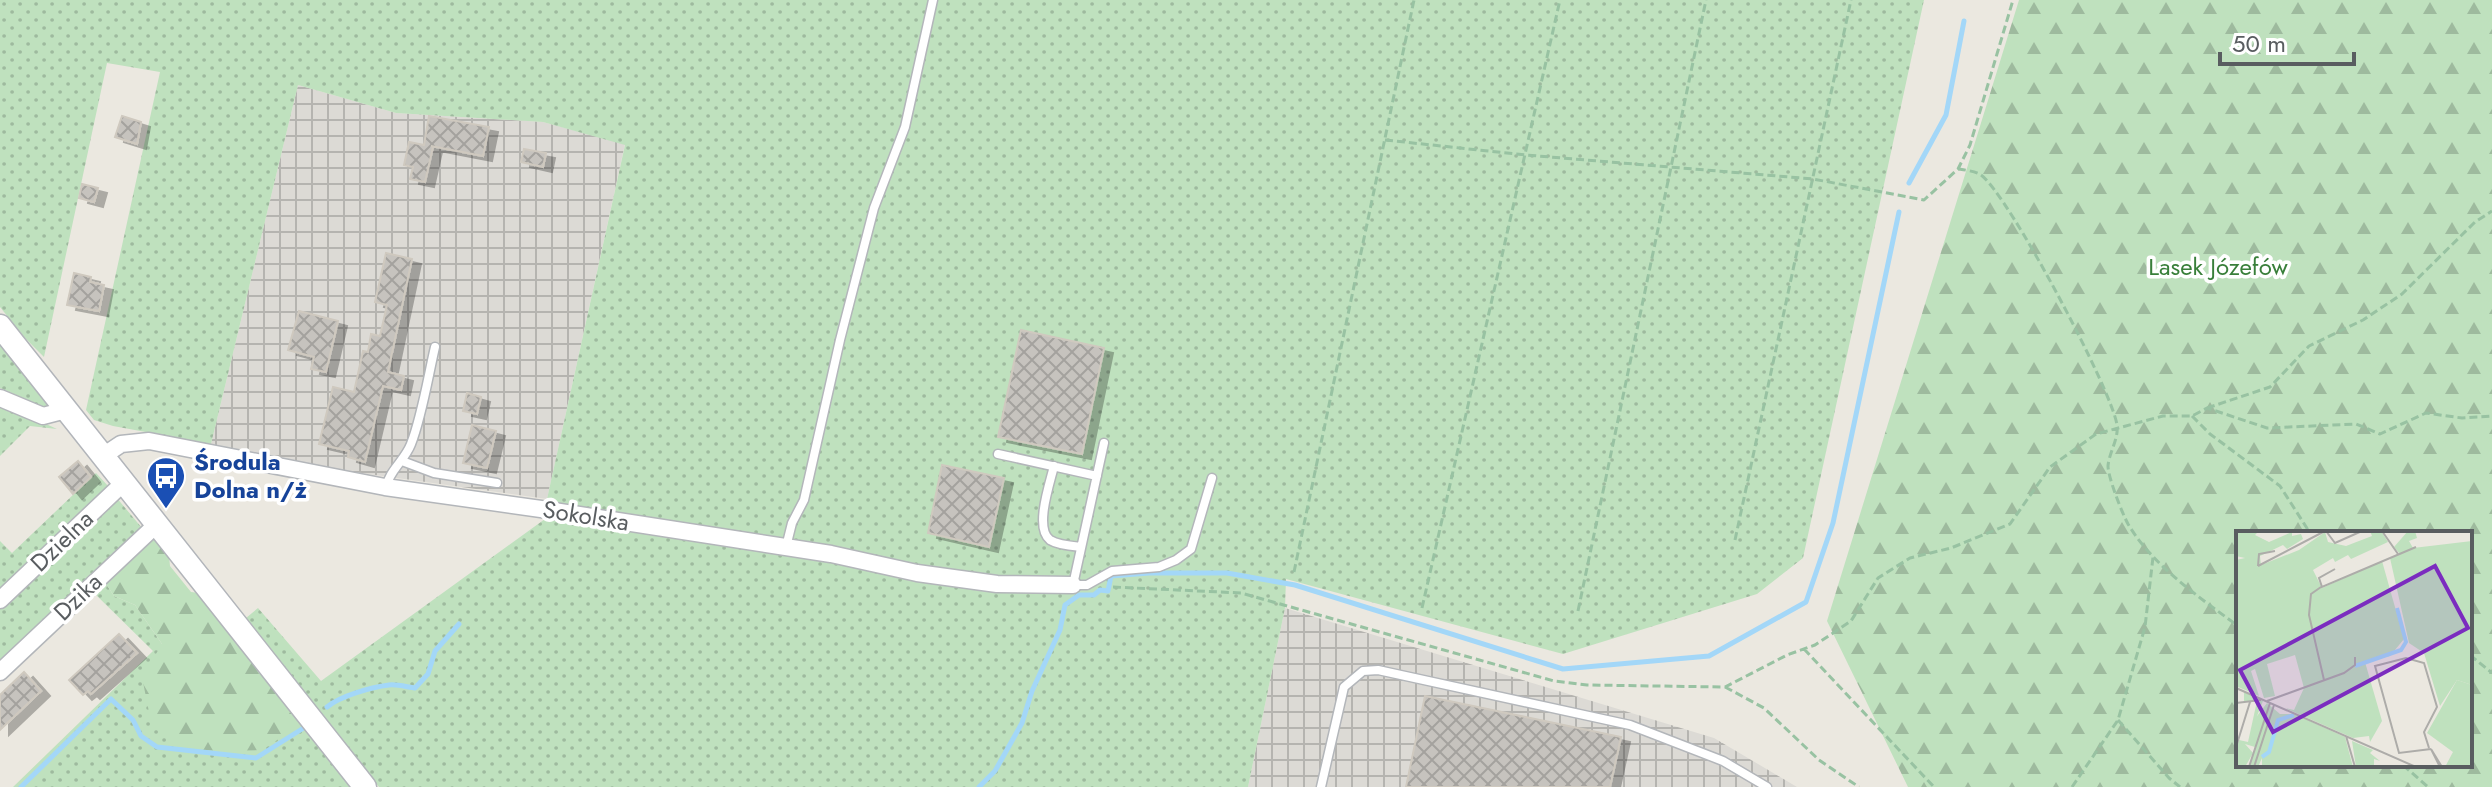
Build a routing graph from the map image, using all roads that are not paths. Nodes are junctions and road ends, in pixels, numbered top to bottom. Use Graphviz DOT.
graph roads {
  1 [pos="933,0"];
  2 [pos="0,326"];
  3 [pos="435,347"];
  4 [pos="0,398"];
  5 [pos="66,410"];
  6 [pos="1104,443"];
  7 [pos="998,454"];
  8 [pos="103,456"];
  9 [pos="402,461"];
  10 [pos="1054,466"];
  11 [pos="1097,476"];
  12 [pos="1212,478"];
  13 [pos="497,483"];
  14 [pos="125,484"];
  15 [pos="385,487"];
  16 [pos="157,524"];
  17 [pos="786,547"];
  18 [pos="1081,547"];
  19 [pos="1073,585"];
  20 [pos="0,600"];
  21 [pos="0,672"];
  22 [pos="365,787"];
  23 [pos="1321,787"];
  24 [pos="1767,787"];
  1 -- 17 [label="lane"];
  2 -- 5 [label="street"];
  3 -- 9 [label="lane"];
  4 -- 5 [label="street"];
  5 -- 8 [label="street"];
  6 -- 11 [label="lane"];
  7 -- 10 [label="lane"];
  8 -- 14 [label="street"];
  8 -- 15 [label="street, Sokolska"];
  9 -- 13 [label="lane"];
  9 -- 15 [label="lane"];
  10 -- 11 [label="lane"];
  10 -- 18 [label="lane"];
  11 -- 18 [label="lane"];
  12 -- 19 [label="lane"];
  14 -- 16 [label="street"];
  14 -- 20 [label="street, Dzielna"];
  15 -- 17 [label="street, Sokolska"];
  16 -- 21 [label="street, Dzika"];
  16 -- 22 [label="street"];
  17 -- 19 [label="street, Sokolska"];
  18 -- 19 [label="lane"];
  23 -- 24 [label="lane"];
}
